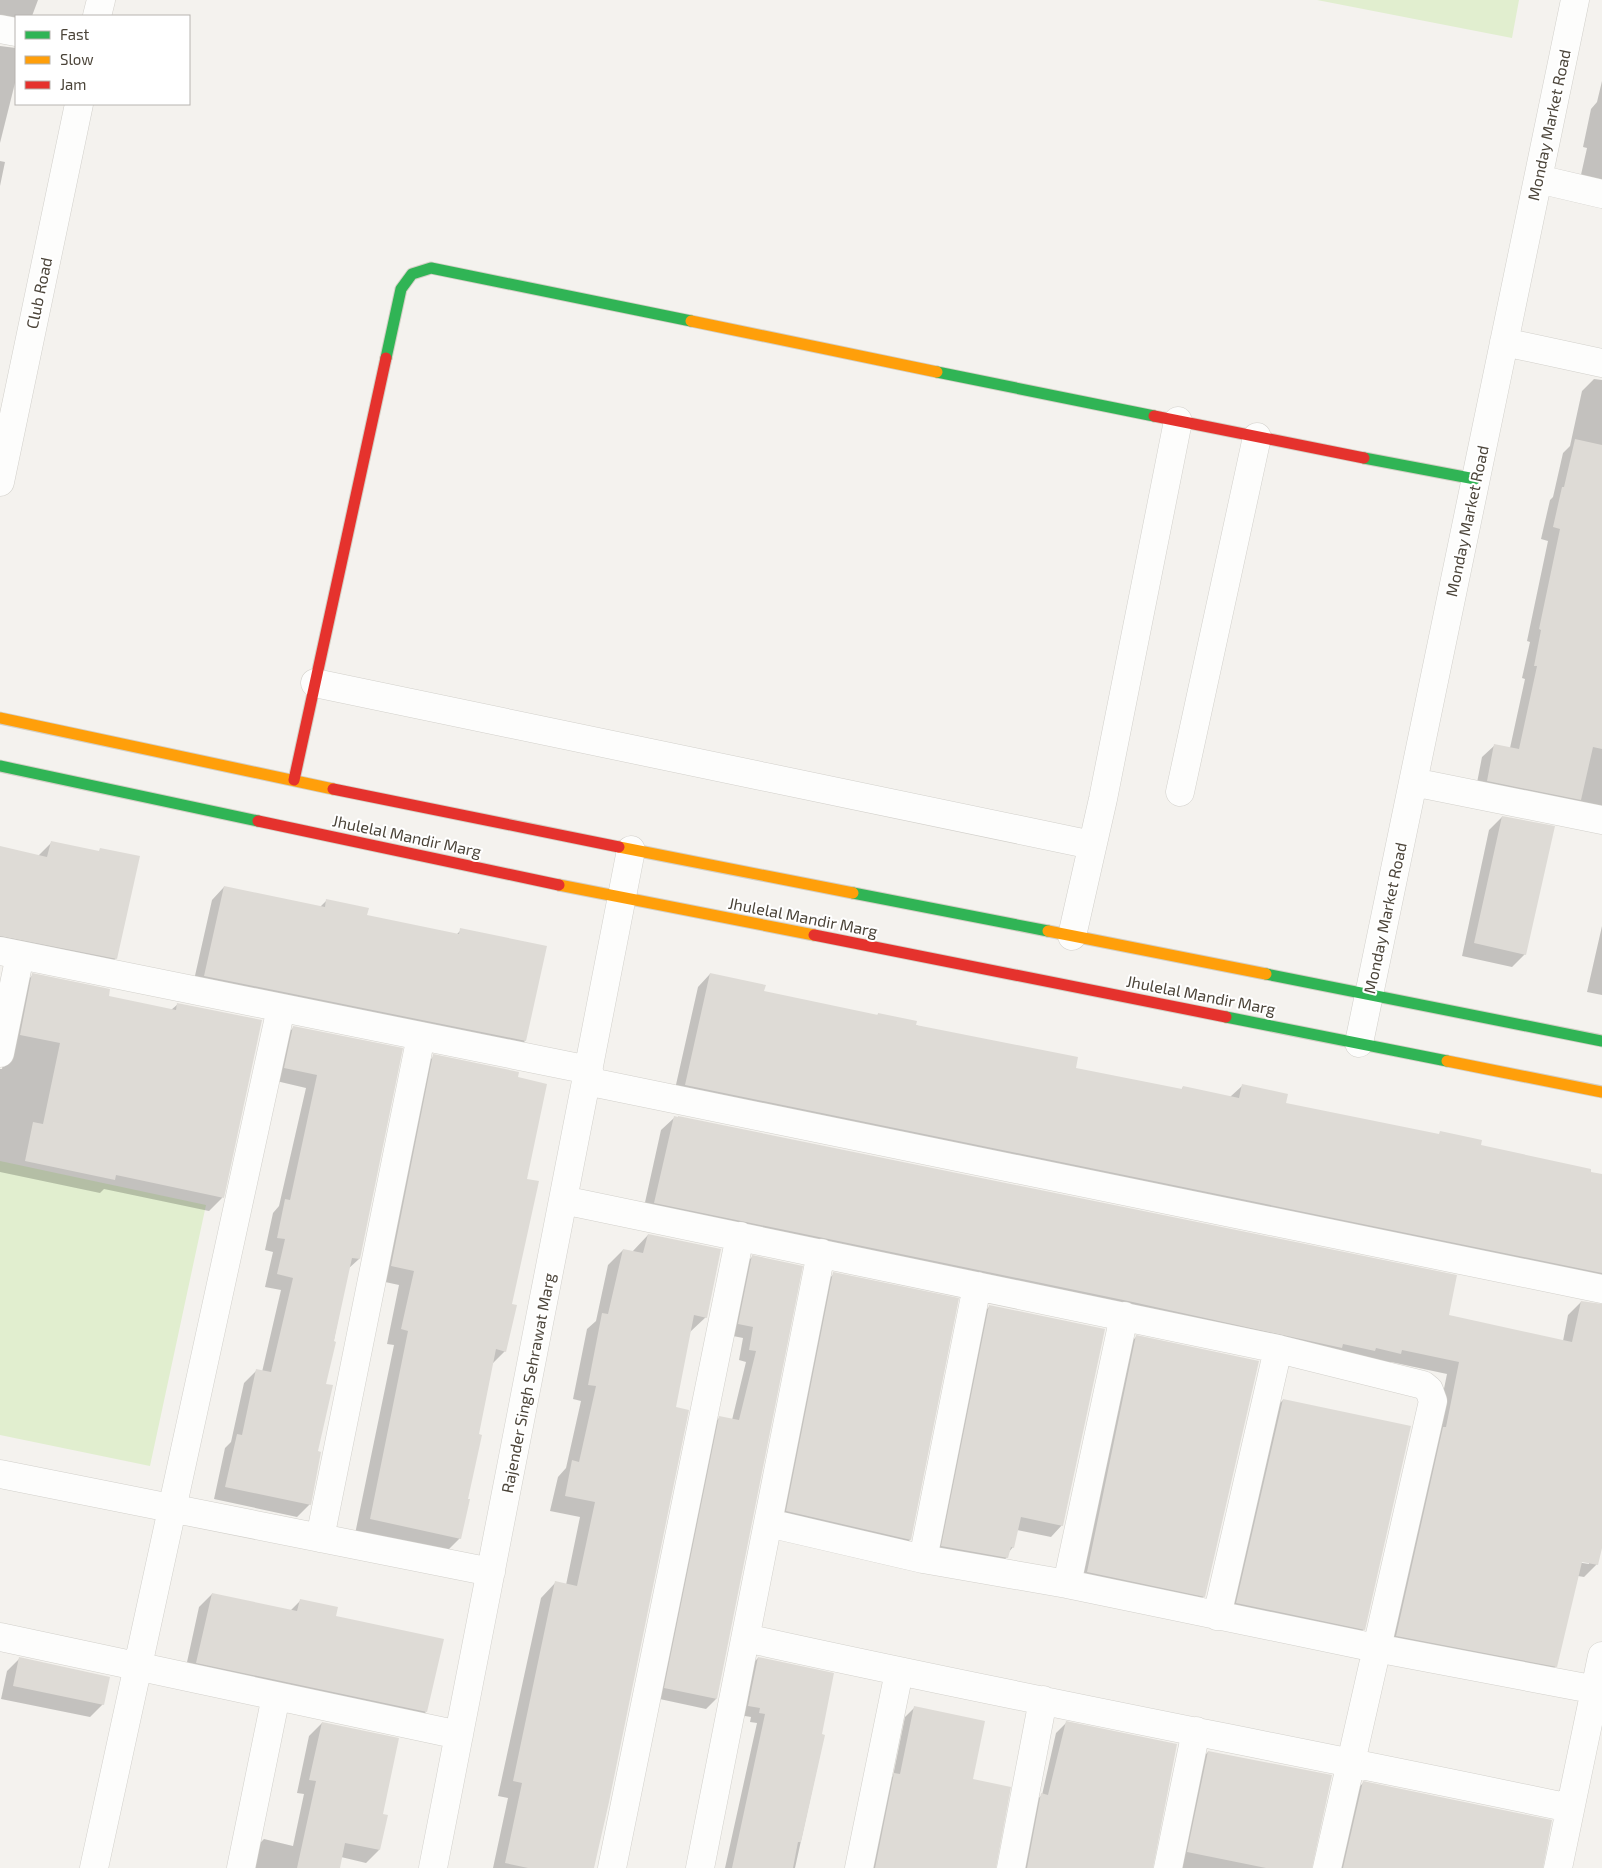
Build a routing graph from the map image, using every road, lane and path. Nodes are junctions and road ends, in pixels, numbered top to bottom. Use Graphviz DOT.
graph roads {
  1 [pos="101,0"];
  2 [pos="1575,0"];
  3 [pos="98,15"];
  4 [pos="0,29"];
  5 [pos="15,32"];
  6 [pos="79,105"];
  7 [pos="1538,179"];
  8 [pos="1602,194"];
  9 [pos="1504,342"];
  10 [pos="1602,363"];
  11 [pos="11,365"];
  12 [pos="1178,420"];
  13 [pos="1257,437"];
  14 [pos="1475,479"];
  15 [pos="0,482"];
  16 [pos="316,683"];
  17 [pos="0,718"];
  18 [pos="0,766"];
  19 [pos="294,780"];
  20 [pos="1413,782"];
  21 [pos="1180,792"];
  22 [pos="1602,820"];
  23 [pos="1092,845"];
  24 [pos="631,850"];
  25 [pos="622,897"];
  26 [pos="1072,936"];
  27 [pos="10,953"];
  28 [pos="1369,994"];
  29 [pos="281,1008"];
  30 [pos="421,1036"];
  31 [pos="1602,1041"];
  32 [pos="1359,1043"];
  33 [pos="0,1053"];
  34 [pos="587,1076"];
  35 [pos="1602,1092"];
  36 [pos="563,1200"];
  37 [pos="740,1236"];
  38 [pos="821,1253"];
  39 [pos="976,1286"];
  40 [pos="1602,1288"];
  41 [pos="1124,1316"];
  42 [pos="1278,1349"];
  43 [pos="0,1474"];
  44 [pos="173,1508"];
  45 [pos="768,1523"];
  46 [pos="320,1538"];
  47 [pos="923,1559"];
  48 [pos="491,1572"];
  49 [pos="1067,1584"];
  50 [pos="1218,1616"];
  51 [pos="0,1637"];
  52 [pos="746,1638"];
  53 [pos="1376,1648"];
  54 [pos="1602,1656"];
  55 [pos="138,1666"];
  56 [pos="899,1672"];
  57 [pos="1598,1690"];
  58 [pos="276,1696"];
  59 [pos="1043,1700"];
  60 [pos="1196,1730"];
  61 [pos="459,1735"];
  62 [pos="1351,1761"];
  63 [pos="1570,1808"];
  64 [pos="94,1868"];
  65 [pos="241,1868"];
  66 [pos="433,1868"];
  67 [pos="612,1868"];
  68 [pos="700,1868"];
  69 [pos="860,1868"];
  70 [pos="1011,1868"];
  71 [pos="1168,1868"];
  72 [pos="1327,1868"];
  73 [pos="1558,1868"];
  1 -- 3 [label="street"];
  2 -- 7 [label="street, Monday Market Road"];
  4 -- 5 [label="street"];
  6 -- 11 [label="street, Club Road"];
  7 -- 8 [label="street"];
  7 -- 9 [label="street, Monday Market Road"];
  9 -- 10 [label="street"];
  9 -- 14 [label="street, Monday Market Road"];
  11 -- 15 [label="street, Club Road"];
  12 -- 13 [label="street"];
  12 -- 16 [label="street"];
  12 -- 23 [label="street"];
  13 -- 14 [label="street"];
  13 -- 21 [label="street"];
  14 -- 20 [label="street, Monday Market Road"];
  16 -- 19 [label="street"];
  16 -- 23 [label="street"];
  17 -- 19 [label="street, Jhulelal Mandir Marg"];
  18 -- 25 [label="street, Jhulelal Mandir Marg"];
  19 -- 24 [label="street, Jhulelal Mandir Marg"];
  20 -- 22 [label="street"];
  20 -- 28 [label="street, Monday Market Road"];
  23 -- 26 [label="street"];
  24 -- 25 [label="street, Rajender Singh Sehrawat Marg"];
  24 -- 26 [label="street, Jhulelal Mandir Marg"];
  25 -- 32 [label="street, Jhulelal Mandir Marg"];
  25 -- 34 [label="street, Rajender Singh Sehrawat Marg"];
  26 -- 28 [label="street, Jhulelal Mandir Marg"];
  27 -- 29 [label="street"];
  27 -- 33 [label="street"];
  28 -- 31 [label="street, Jhulelal Mandir Marg"];
  28 -- 32 [label="street, Monday Market Road"];
  29 -- 30 [label="street"];
  29 -- 44 [label="street"];
  30 -- 34 [label="street"];
  30 -- 46 [label="street"];
  32 -- 35 [label="street, Jhulelal Mandir Marg"];
  34 -- 36 [label="street, Rajender Singh Sehrawat Marg"];
  34 -- 40 [label="street"];
  36 -- 37 [label="street"];
  36 -- 48 [label="street, Rajender Singh Sehrawat Marg"];
  37 -- 38 [label="street"];
  37 -- 67 [label="street"];
  38 -- 39 [label="street"];
  38 -- 45 [label="street"];
  39 -- 41 [label="street"];
  39 -- 47 [label="street"];
  41 -- 42 [label="street"];
  41 -- 49 [label="street"];
  42 -- 50 [label="street"];
  42 -- 53 [label="street"];
  43 -- 44 [label="street"];
  44 -- 46 [label="street"];
  44 -- 55 [label="street"];
  45 -- 47 [label="street"];
  45 -- 52 [label="street"];
  46 -- 48 [label="street"];
  47 -- 49 [label="street"];
  48 -- 61 [label="street, Rajender Singh Sehrawat Marg"];
  49 -- 50 [label="street"];
  50 -- 53 [label="street"];
  51 -- 55 [label="street"];
  52 -- 56 [label="street"];
  52 -- 68 [label="street"];
  53 -- 57 [label="street"];
  53 -- 62 [label="street"];
  54 -- 57 [label="street"];
  55 -- 58 [label="street"];
  55 -- 64 [label="street"];
  56 -- 59 [label="street"];
  56 -- 69 [label="street"];
  57 -- 63 [label="street"];
  58 -- 61 [label="street"];
  58 -- 65 [label="street"];
  59 -- 60 [label="street"];
  59 -- 70 [label="street"];
  60 -- 62 [label="street"];
  60 -- 71 [label="street"];
  61 -- 66 [label="street, Rajender Singh Sehrawat Marg"];
  62 -- 63 [label="street"];
  62 -- 72 [label="street"];
  63 -- 73 [label="street"];
}
